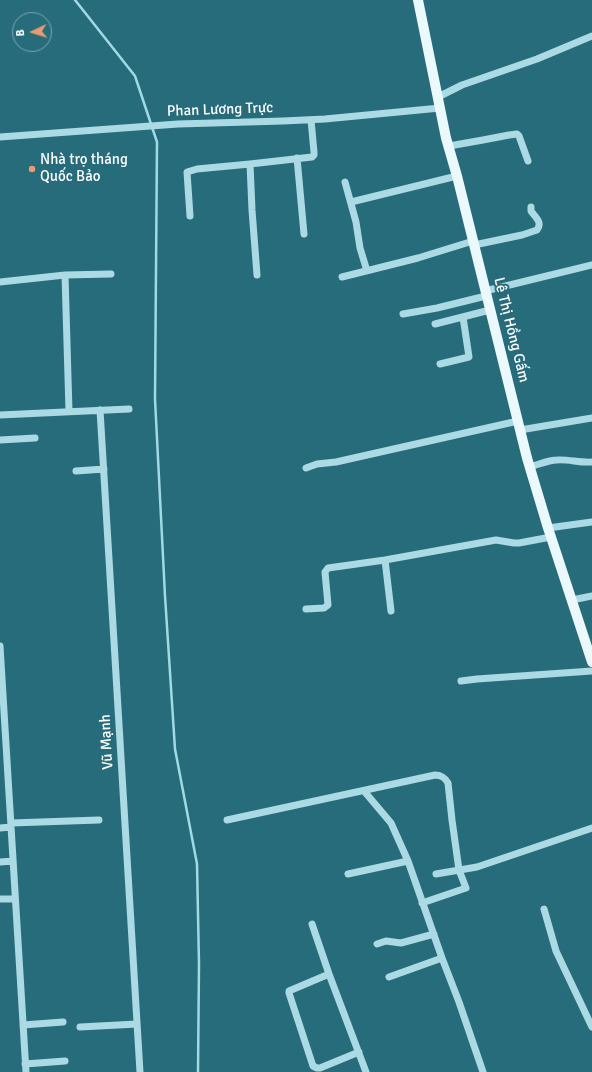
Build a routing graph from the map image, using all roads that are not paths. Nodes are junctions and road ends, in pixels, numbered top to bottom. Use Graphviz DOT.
graph roads {
  1 [pos="418,0"];
  2 [pos="592,36"];
  3 [pos="438,97"];
  4 [pos="440,108"];
  5 [pos="311,120"];
  6 [pos="0,137"];
  7 [pos="449,146"];
  8 [pos="297,158"];
  9 [pos="528,161"];
  10 [pos="250,164"];
  11 [pos="457,176"];
  12 [pos="345,182"];
  13 [pos="351,202"];
  14 [pos="531,207"];
  15 [pos="190,216"];
  16 [pos="304,234"];
  17 [pos="474,243"];
  18 [pos="592,265"];
  19 [pos="367,271"];
  20 [pos="112,274"];
  21 [pos="257,274"];
  22 [pos="64,276"];
  23 [pos="342,277"];
  24 [pos="0,282"];
  25 [pos="486,294"];
  26 [pos="490,310"];
  27 [pos="404,314"];
  28 [pos="463,317"];
  29 [pos="435,324"];
  30 [pos="440,364"];
  31 [pos="129,409"];
  32 [pos="100,410"];
  33 [pos="69,411"];
  34 [pos="0,415"];
  35 [pos="592,418"];
  36 [pos="519,426"];
  37 [pos="35,438"];
  38 [pos="0,440"];
  39 [pos="592,462"];
  40 [pos="529,467"];
  41 [pos="306,468"];
  42 [pos="104,470"];
  43 [pos="76,471"];
  44 [pos="592,522"];
  45 [pos="550,533"];
  46 [pos="385,560"];
  47 [pos="592,596"];
  48 [pos="572,600"];
  49 [pos="306,609"];
  50 [pos="391,611"];
  51 [pos="0,646"];
  52 [pos="592,662"];
  53 [pos="592,671"];
  54 [pos="461,681"];
  55 [pos="364,791"];
  56 [pos="99,820"];
  57 [pos="227,820"];
  58 [pos="11,825"];
  59 [pos="0,828"];
  60 [pos="592,828"];
  61 [pos="13,861"];
  62 [pos="408,861"];
  63 [pos="0,862"];
  64 [pos="459,870"];
  65 [pos="348,874"];
  66 [pos="436,874"];
  67 [pos="0,899"];
  68 [pos="15,899"];
  69 [pos="422,903"];
  70 [pos="544,909"];
  71 [pos="312,924"];
  72 [pos="434,934"];
  73 [pos="377,944"];
  74 [pos="442,958"];
  75 [pos="329,974"];
  76 [pos="389,977"];
  77 [pos="63,1022"];
  78 [pos="138,1024"];
  79 [pos="23,1025"];
  80 [pos="80,1027"];
  81 [pos="592,1027"];
  82 [pos="359,1052"];
  83 [pos="65,1061"];
  84 [pos="25,1064"];
  85 [pos="26,1072"];
  86 [pos="140,1072"];
  87 [pos="366,1072"];
  88 [pos="483,1072"];
  1 -- 3 [label="main road, Lê Thị Hồng Gấm"];
  2 -- 3 [label="street"];
  3 -- 4 [label="main road, Lê Thị Hồng Gấm"];
  4 -- 5 [label="street, Phan Lương Trực"];
  4 -- 7 [label="main road, Lê Thị Hồng Gấm"];
  5 -- 6 [label="street, Phan Lương Trực"];
  5 -- 8 [label="street"];
  7 -- 9 [label="street"];
  7 -- 11 [label="main road, Lê Thị Hồng Gấm"];
  8 -- 10 [label="street"];
  8 -- 16 [label="street"];
  10 -- 15 [label="street"];
  10 -- 21 [label="street"];
  11 -- 13 [label="street"];
  11 -- 17 [label="main road, Lê Thị Hồng Gấm"];
  12 -- 13 [label="street"];
  13 -- 19 [label="street"];
  14 -- 17 [label="street"];
  17 -- 19 [label="street"];
  17 -- 25 [label="main road, Lê Thị Hồng Gấm"];
  18 -- 25 [label="street"];
  19 -- 23 [label="street"];
  20 -- 22 [label="street"];
  22 -- 24 [label="street"];
  22 -- 33 [label="street"];
  25 -- 26 [label="main road, Lê Thị Hồng Gấm"];
  25 -- 27 [label="street"];
  26 -- 28 [label="street"];
  26 -- 36 [label="main road, Lê Thị Hồng Gấm"];
  28 -- 29 [label="street"];
  28 -- 30 [label="street"];
  31 -- 32 [label="street"];
  32 -- 33 [label="street"];
  32 -- 42 [label="street, Vũ Mạnh"];
  33 -- 34 [label="street"];
  35 -- 36 [label="street"];
  36 -- 40 [label="main road, Lê Thị Hồng Gấm"];
  36 -- 41 [label="street"];
  37 -- 38 [label="street"];
  39 -- 40 [label="street"];
  40 -- 45 [label="main road, Lê Thị Hồng Gấm"];
  42 -- 43 [label="street"];
  42 -- 78 [label="street, Vũ Mạnh"];
  44 -- 45 [label="street"];
  45 -- 46 [label="street"];
  45 -- 48 [label="main road, Lê Thị Hồng Gấm"];
  46 -- 49 [label="street"];
  46 -- 50 [label="street"];
  47 -- 48 [label="street"];
  48 -- 52 [label="main road, Lê Thị Hồng Gấm"];
  51 -- 58 [label="street"];
  53 -- 54 [label="street"];
  55 -- 57 [label="street"];
  55 -- 62 [label="street"];
  55 -- 64 [label="street"];
  56 -- 58 [label="street"];
  58 -- 59 [label="street"];
  58 -- 61 [label="street"];
  60 -- 64 [label="street"];
  61 -- 63 [label="street"];
  61 -- 68 [label="street"];
  62 -- 65 [label="street"];
  62 -- 69 [label="street"];
  64 -- 66 [label="street"];
  64 -- 69 [label="street"];
  67 -- 68 [label="street"];
  68 -- 79 [label="street"];
  69 -- 72 [label="street"];
  70 -- 81 [label="street"];
  71 -- 75 [label="street"];
  72 -- 73 [label="street"];
  72 -- 74 [label="street"];
  74 -- 76 [label="street"];
  74 -- 88 [label="street"];
  75 -- 82 [label="street"];
  75 -- 82 [label="street"];
  77 -- 79 [label="street"];
  78 -- 80 [label="street"];
  78 -- 86 [label="street, Vũ Mạnh"];
  79 -- 84 [label="street"];
  82 -- 87 [label="street"];
  83 -- 84 [label="street"];
  84 -- 85 [label="street"];
}
